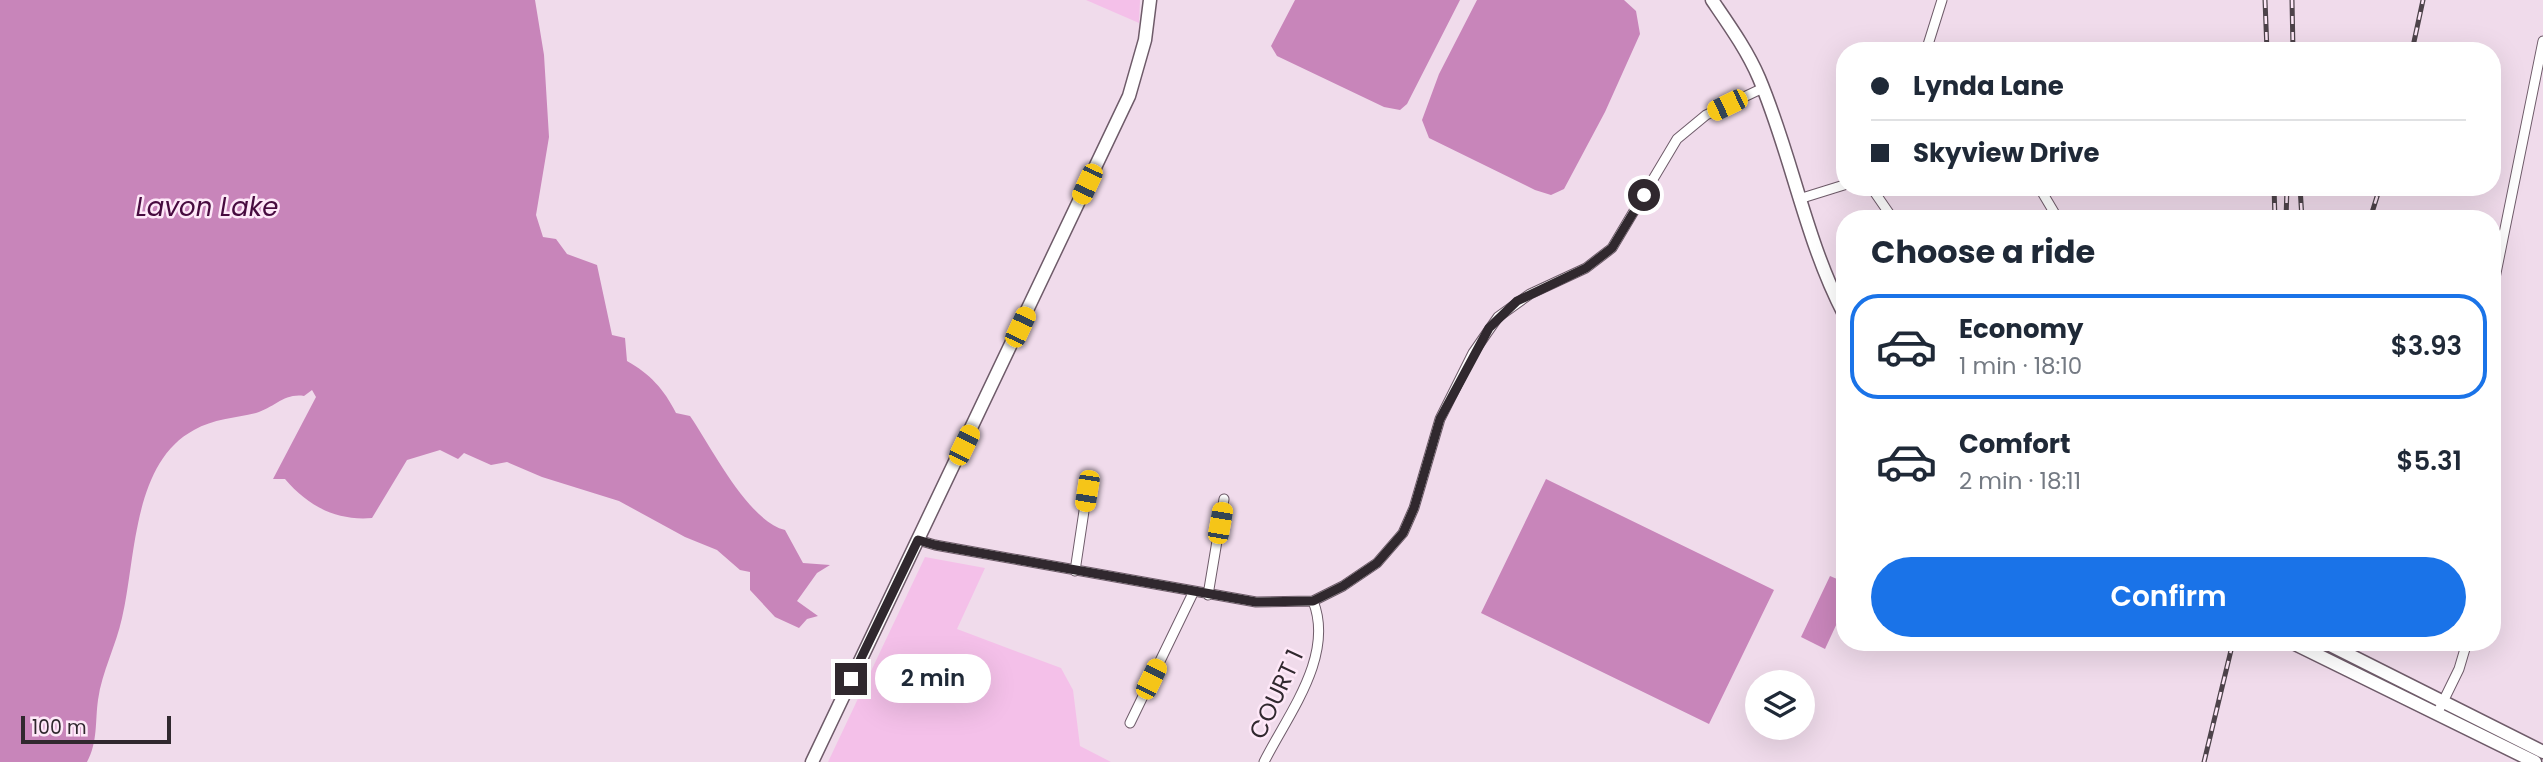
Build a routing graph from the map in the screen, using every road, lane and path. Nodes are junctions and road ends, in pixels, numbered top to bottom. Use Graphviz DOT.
graph roads {
  1 [pos="1150,0"];
  2 [pos="1712,0"];
  3 [pos="1942,0"];
  4 [pos="2543,41"];
  5 [pos="1929,42"];
  6 [pos="1763,88"];
  7 [pos="1836,187"];
  8 [pos="1799,199"];
  9 [pos="2501,249"];
  10 [pos="1836,298"];
  11 [pos="1087,491"];
  12 [pos="1224,499"];
  13 [pos="918,540"];
  14 [pos="1075,571"];
  15 [pos="1193,593"];
  16 [pos="1208,595"];
  17 [pos="1313,601"];
  18 [pos="2311,651"];
  19 [pos="2340,651"];
  20 [pos="2464,651"];
  21 [pos="2440,708"];
  22 [pos="1130,723"];
  23 [pos="2543,752"];
  24 [pos="812,762"];
  25 [pos="1264,762"];
  26 [pos="2535,762"];
  1 -- 13 [label="street"];
  2 -- 6 [label="street"];
  3 -- 5 [label="street"];
  4 -- 9 [label="street"];
  6 -- 8 [label="street"];
  6 -- 17 [label="street"];
  7 -- 8 [label="street"];
  8 -- 10 [label="street"];
  11 -- 14 [label="street"];
  12 -- 16 [label="street"];
  13 -- 14 [label="street"];
  13 -- 24 [label="street"];
  14 -- 15 [label="street"];
  15 -- 16 [label="street"];
  15 -- 22 [label="street"];
  16 -- 17 [label="street"];
  17 -- 25 [label="street, COURT 1"];
  18 -- 21 [label="street"];
  19 -- 21 [label="street"];
  20 -- 21 [label="street"];
  21 -- 23 [label="street"];
  21 -- 26 [label="street"];
}
